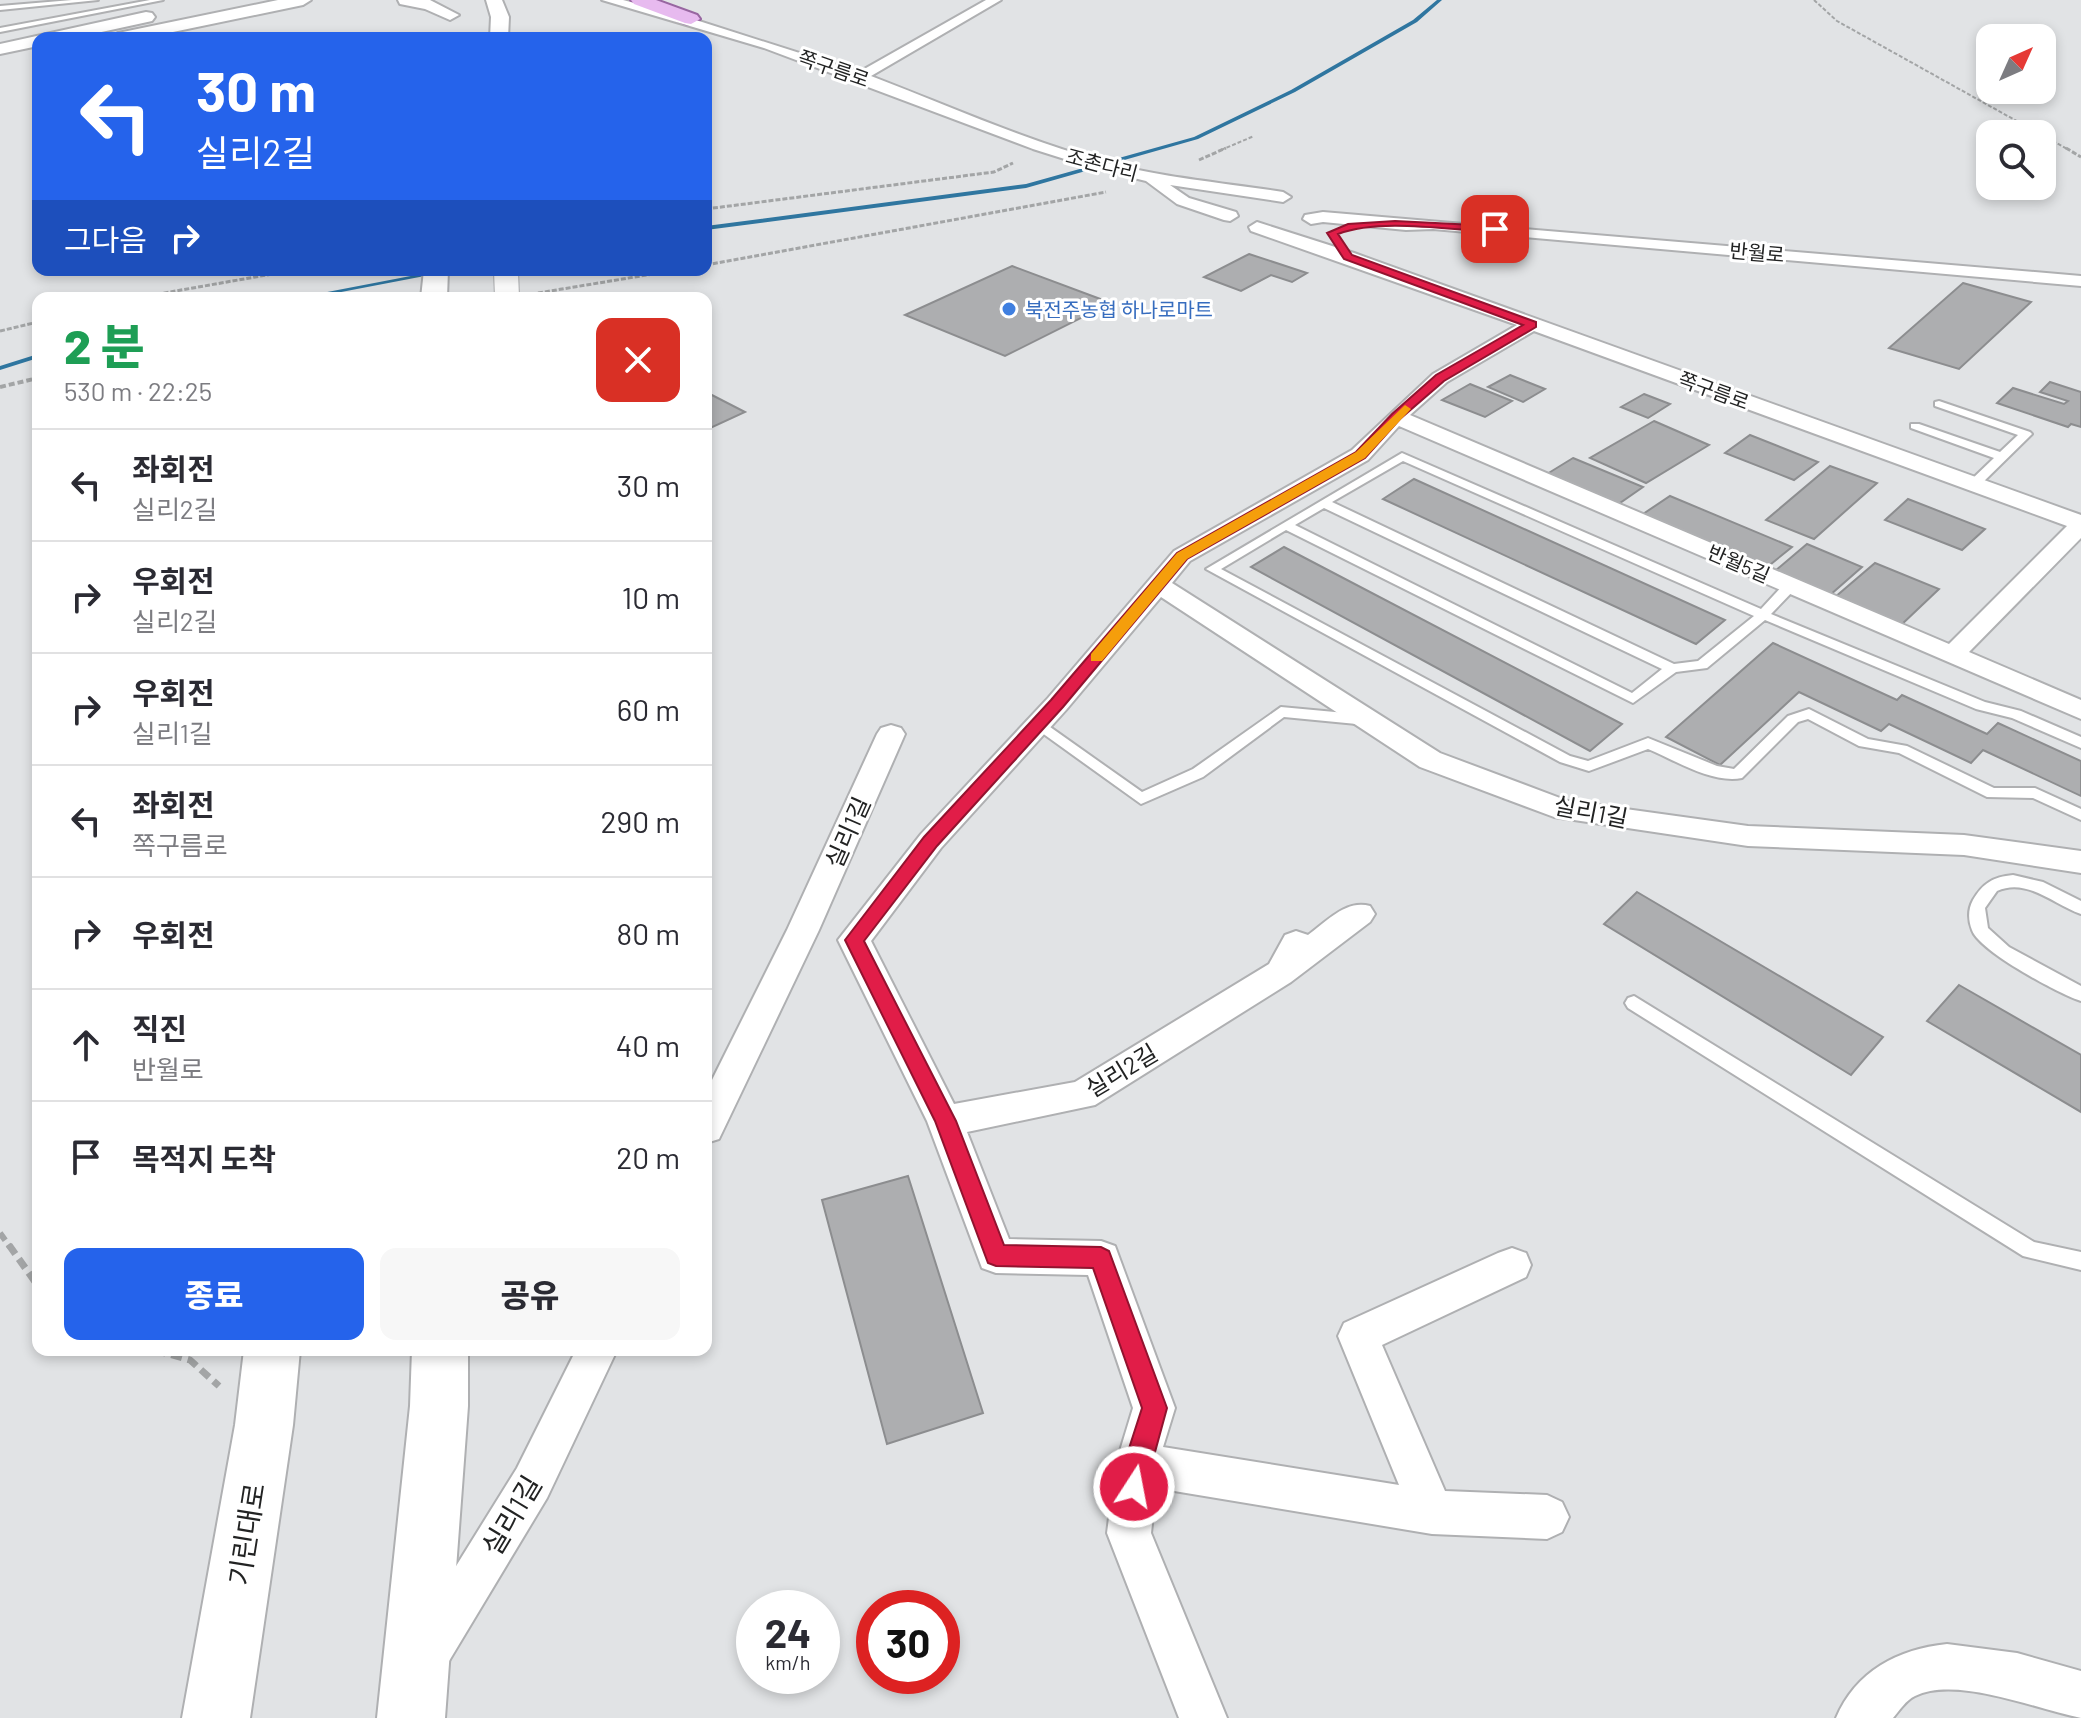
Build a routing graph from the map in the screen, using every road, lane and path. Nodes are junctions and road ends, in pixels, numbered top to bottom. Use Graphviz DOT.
graph roads {
  1 [pos="95,0"];
  2 [pos="160,0"];
  3 [pos="226,0"];
  4 [pos="273,0"];
  5 [pos="303,0"];
  6 [pos="318,0"];
  7 [pos="406,0"];
  8 [pos="494,0"];
  9 [pos="608,0"];
  10 [pos="640,0"];
  11 [pos="995,0"];
  12 [pos="1814,0"];
  13 [pos="0,8"];
  14 [pos="450,8"];
  15 [pos="241,12"];
  16 [pos="517,12"];
  17 [pos="691,19"];
  18 [pos="0,30"];
  19 [pos="78,32"];
  20 [pos="119,32"];
  21 [pos="146,32"];
  22 [pos="448,32"];
  23 [pos="499,32"];
  24 [pos="517,32"];
  25 [pos="32,42"];
  26 [pos="0,49"];
  27 [pos="32,53"];
  28 [pos="0,60"];
  29 [pos="860,77"];
  30 [pos="2016,120"];
  31 [pos="1254,136"];
  32 [pos="2056,143"];
  33 [pos="1050,150"];
  34 [pos="2081,157"];
  35 [pos="1149,177"];
  36 [pos="712,208"];
  37 [pos="1301,208"];
  38 [pos="1230,216"];
  39 [pos="1395,224"];
  40 [pos="1433,224"];
  41 [pos="1257,227"];
  42 [pos="1348,257"];
  43 [pos="712,264"];
  44 [pos="261,276"];
  45 [pos="640,276"];
  46 [pos="2081,281"];
  47 [pos="170,292"];
  48 [pos="542,292"];
  49 [pos="32,323"];
  50 [pos="1532,324"];
  51 [pos="0,331"];
  52 [pos="32,379"];
  53 [pos="0,387"];
  54 [pos="1939,404"];
  55 [pos="1396,417"];
  56 [pos="1915,426"];
  57 [pos="2002,457"];
  58 [pos="1974,484"];
  59 [pos="1326,504"];
  60 [pos="2081,524"];
  61 [pos="1287,526"];
  62 [pos="1158,584"];
  63 [pos="1790,586"];
  64 [pos="1763,615"];
  65 [pos="1952,655"];
  66 [pos="1672,668"];
  67 [pos="2081,710"];
  68 [pos="1369,721"];
  69 [pos="1038,725"];
  70 [pos="891,734"];
  71 [pos="2081,743"];
  72 [pos="2081,815"];
  73 [pos="2081,862"];
  74 [pos="2081,908"];
  75 [pos="1359,914"];
  76 [pos="803,930"];
  77 [pos="854,940"];
  78 [pos="1296,943"];
  79 [pos="1280,973"];
  80 [pos="2081,994"];
  81 [pos="1634,1003"];
  82 [pos="712,1116"];
  83 [pos="945,1121"];
  84 [pos="0,1233"];
  85 [pos="2081,1261"];
  86 [pos="1512,1265"];
  87 [pos="32,1278"];
  88 [pos="176,1356"];
  89 [pos="271,1356"];
  90 [pos="440,1356"];
  91 [pos="594,1356"];
  92 [pos="264,1425"];
  93 [pos="1137,1464"];
  94 [pos="1432,1512"];
  95 [pos="1547,1517"];
  96 [pos="2081,1695"];
  97 [pos="413,1696"];
  98 [pos="216,1718"];
  99 [pos="1203,1718"];
  100 [pos="1860,1718"];
  1 -- 13 [label="lane"];
  2 -- 18 [label="lane"];
  3 -- 19 [label="street"];
  4 -- 20 [label="street"];
  5 -- 15 [label="street"];
  6 -- 15 [label="street"];
  7 -- 14 [label="street"];
  8 -- 23 [label="street"];
  9 -- 17 [label="street, 쪽구름로"];
  10 -- 17 [label="main road"];
  11 -- 29 [label="street"];
  12 -- 30 [label="path"];
  14 -- 22 [label="street"];
  15 -- 21 [label="street"];
  16 -- 24 [label="street"];
  17 -- 29 [label="street, 쪽구름로"];
  25 -- 26 [label="street"];
  27 -- 28 [label="street"];
  29 -- 33 [label="street, 쪽구름로"];
  31 -- 35 [label="path"];
  32 -- 34 [label="path"];
  33 -- 35 [label="street, 조촌다리"];
  33 -- 36 [label="path"];
  35 -- 37 [label="street"];
  35 -- 38 [label="street"];
  35 -- 43 [label="path"];
  37 -- 38 [label="street"];
  37 -- 39 [label="street"];
  37 -- 40 [label="street"];
  37 -- 41 [label="street"];
  37 -- 42 [label="street"];
  38 -- 41 [label="street"];
  39 -- 40 [label="street"];
  39 -- 42 [label="street"];
  40 -- 46 [label="street, 반월로"];
  41 -- 42 [label="street"];
  42 -- 50 [label="street, 쪽구름로"];
  44 -- 47 [label="path"];
  45 -- 48 [label="path"];
  49 -- 51 [label="path"];
  50 -- 55 [label="street"];
  50 -- 58 [label="street, 쪽구름로"];
  52 -- 53 [label="path"];
  54 -- 57 [label="lane"];
  55 -- 62 [label="street"];
  55 -- 63 [label="street, 반월5길"];
  56 -- 57 [label="lane"];
  57 -- 58 [label="lane"];
  58 -- 60 [label="street, 쪽구름로"];
  59 -- 61 [label="lane"];
  59 -- 64 [label="lane"];
  59 -- 66 [label="lane"];
  60 -- 65 [label="street"];
  61 -- 66 [label="lane"];
  61 -- 72 [label="lane"];
  62 -- 68 [label="street, 실리1길"];
  62 -- 69 [label="street"];
  63 -- 64 [label="lane"];
  63 -- 65 [label="street, 반월5길"];
  64 -- 66 [label="lane"];
  64 -- 71 [label="lane"];
  65 -- 67 [label="street, 반월5길"];
  68 -- 69 [label="lane"];
  68 -- 73 [label="street, 실리1길"];
  69 -- 77 [label="street"];
  70 -- 76 [label="street, 실리1길"];
  74 -- 80 [label="lane"];
  75 -- 79 [label="street, 실리2길"];
  76 -- 77 [label="street"];
  76 -- 82 [label="street, 실리1길"];
  77 -- 83 [label="street"];
  78 -- 79 [label="street"];
  79 -- 83 [label="street, 실리2길"];
  81 -- 85 [label="lane"];
  83 -- 93 [label="street"];
  84 -- 87 [label="path"];
  86 -- 94 [label="street"];
  88 -- 92 [label="path"];
  89 -- 92 [label="street, 기린대로"];
  90 -- 97 [label="street"];
  91 -- 97 [label="street, 실리1길"];
  92 -- 98 [label="street, 기린대로"];
  93 -- 94 [label="street"];
  93 -- 99 [label="street"];
  94 -- 95 [label="street"];
  96 -- 100 [label="street"];
}
